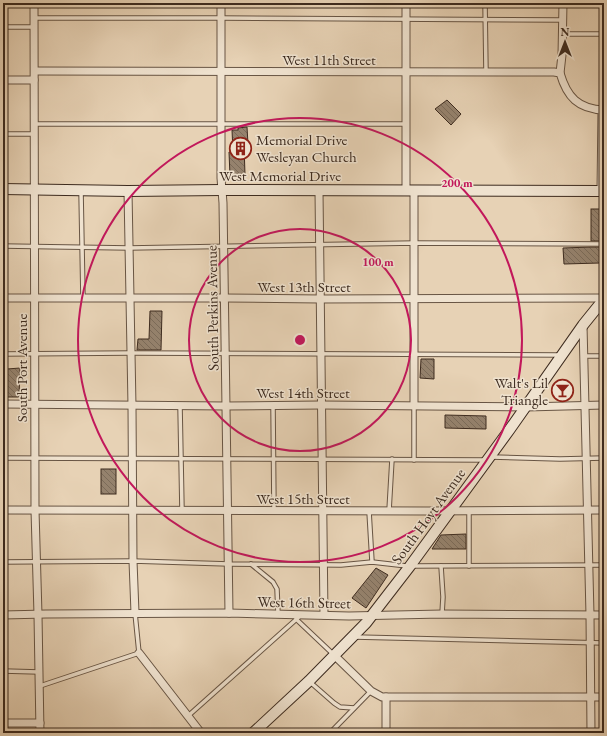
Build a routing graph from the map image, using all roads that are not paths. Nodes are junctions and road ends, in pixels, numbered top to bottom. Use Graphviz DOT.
graph roads {
  1 [pos="34,3"];
  2 [pos="221,3"];
  3 [pos="406,3"];
  4 [pos="485,3"];
  5 [pos="563,3"];
  6 [pos="34,18"];
  7 [pos="221,18"];
  8 [pos="406,19"];
  9 [pos="485,20"];
  10 [pos="563,20"];
  11 [pos="3,27"];
  12 [pos="34,27"];
  13 [pos="563,34"];
  14 [pos="604,34"];
  15 [pos="34,71"];
  16 [pos="221,72"];
  17 [pos="406,72"];
  18 [pos="486,72"];
  19 [pos="560,73"];
  20 [pos="3,80"];
  21 [pos="34,80"];
  22 [pos="603,110"];
  23 [pos="34,124"];
  24 [pos="221,124"];
  25 [pos="406,124"];
  26 [pos="3,134"];
  27 [pos="34,134"];
  28 [pos="3,189"];
  29 [pos="34,190"];
  30 [pos="81,190"];
  31 [pos="222,190"];
  32 [pos="128,191"];
  33 [pos="319,191"];
  34 [pos="410,191"];
  35 [pos="602,191"];
  36 [pos="415,243"];
  37 [pos="604,244"];
  38 [pos="319,245"];
  39 [pos="3,246"];
  40 [pos="34,246"];
  41 [pos="81,247"];
  42 [pos="224,247"];
  43 [pos="129,248"];
  44 [pos="3,298"];
  45 [pos="34,298"];
  46 [pos="83,298"];
  47 [pos="130,298"];
  48 [pos="224,298"];
  49 [pos="604,298"];
  50 [pos="320,299"];
  51 [pos="415,299"];
  52 [pos="583,325"];
  53 [pos="131,353"];
  54 [pos="225,353"];
  55 [pos="3,354"];
  56 [pos="34,354"];
  57 [pos="320,354"];
  58 [pos="414,355"];
  59 [pos="561,355"];
  60 [pos="584,356"];
  61 [pos="604,356"];
  62 [pos="3,404"];
  63 [pos="321,404"];
  64 [pos="34,405"];
  65 [pos="273,405"];
  66 [pos="414,405"];
  67 [pos="585,405"];
  68 [pos="604,405"];
  69 [pos="132,406"];
  70 [pos="180,406"];
  71 [pos="226,406"];
  72 [pos="526,407"];
  73 [pos="3,458"];
  74 [pos="35,458"];
  75 [pos="180,458"];
  76 [pos="227,458"];
  77 [pos="273,458"];
  78 [pos="489,458"];
  79 [pos="586,458"];
  80 [pos="604,458"];
  81 [pos="132,459"];
  82 [pos="322,459"];
  83 [pos="392,459"];
  84 [pos="414,460"];
  85 [pos="3,510"];
  86 [pos="34,510"];
  87 [pos="132,510"];
  88 [pos="182,510"];
  89 [pos="322,510"];
  90 [pos="587,510"];
  91 [pos="604,510"];
  92 [pos="227,511"];
  93 [pos="274,511"];
  94 [pos="369,511"];
  95 [pos="389,511"];
  96 [pos="450,511"];
  97 [pos="469,511"];
  98 [pos="36,561"];
  99 [pos="133,561"];
  100 [pos="3,562"];
  101 [pos="372,562"];
  102 [pos="229,564"];
  103 [pos="251,564"];
  104 [pos="323,565"];
  105 [pos="604,565"];
  106 [pos="410,566"];
  107 [pos="442,566"];
  108 [pos="470,566"];
  109 [pos="588,566"];
  110 [pos="135,613"];
  111 [pos="229,613"];
  112 [pos="278,614"];
  113 [pos="442,614"];
  114 [pos="3,615"];
  115 [pos="38,615"];
  116 [pos="324,615"];
  117 [pos="372,615"];
  118 [pos="590,615"];
  119 [pos="604,615"];
  120 [pos="298,617"];
  121 [pos="352,637"];
  122 [pos="590,643"];
  123 [pos="604,643"];
  124 [pos="139,653"];
  125 [pos="334,655"];
  126 [pos="3,671"];
  127 [pos="39,672"];
  128 [pos="309,681"];
  129 [pos="40,686"];
  130 [pos="371,691"];
  131 [pos="386,697"];
  132 [pos="590,697"];
  133 [pos="604,697"];
  134 [pos="355,708"];
  135 [pos="188,716"];
  136 [pos="3,723"];
  137 [pos="40,723"];
  138 [pos="40,733"];
  139 [pos="201,733"];
  140 [pos="253,733"];
  141 [pos="330,733"];
  142 [pos="386,733"];
  143 [pos="591,733"];
  1 -- 6 [label="street, South Port Avenue"];
  2 -- 7 [label="street, South Perkins Avenue"];
  3 -- 8 [label="street"];
  4 -- 9 [label="lane"];
  5 -- 10 [label="street"];
  6 -- 7 [label="lane"];
  6 -- 12 [label="street, South Port Avenue"];
  7 -- 8 [label="lane"];
  7 -- 16 [label="street, South Perkins Avenue"];
  8 -- 9 [label="lane"];
  8 -- 17 [label="street"];
  9 -- 10 [label="lane"];
  9 -- 18 [label="lane"];
  10 -- 13 [label="street"];
  11 -- 12 [label="lane"];
  12 -- 15 [label="street, South Port Avenue"];
  13 -- 14 [label="lane"];
  13 -- 19 [label="street"];
  15 -- 16 [label="street, West 11th Street"];
  15 -- 21 [label="street, South Port Avenue"];
  16 -- 17 [label="street, West 11th Street"];
  16 -- 24 [label="street, South Perkins Avenue"];
  17 -- 18 [label="street, West 11th Street"];
  17 -- 25 [label="street"];
  18 -- 19 [label="street, West 11th Street"];
  19 -- 22 [label="street"];
  20 -- 21 [label="street"];
  21 -- 23 [label="street, South Port Avenue"];
  22 -- 35 [label="street"];
  23 -- 24 [label="lane"];
  23 -- 27 [label="street, South Port Avenue"];
  24 -- 25 [label="lane"];
  24 -- 31 [label="street, South Perkins Avenue"];
  25 -- 34 [label="street"];
  26 -- 27 [label="lane"];
  27 -- 29 [label="street, South Port Avenue"];
  28 -- 29 [label="main road, West Memorial Drive"];
  29 -- 30 [label="main road, West Memorial Drive"];
  29 -- 40 [label="street, South Port Avenue"];
  30 -- 32 [label="main road, West Memorial Drive"];
  30 -- 41 [label="lane"];
  31 -- 32 [label="main road, West Memorial Drive"];
  31 -- 33 [label="main road, West Memorial Drive"];
  31 -- 42 [label="street, South Perkins Avenue"];
  32 -- 43 [label="street"];
  33 -- 34 [label="main road, West Memorial Drive"];
  33 -- 38 [label="street"];
  34 -- 35 [label="main road, West Memorial Drive"];
  34 -- 36 [label="street"];
  36 -- 37 [label="lane"];
  36 -- 38 [label="lane"];
  36 -- 51 [label="street"];
  38 -- 42 [label="lane"];
  38 -- 50 [label="street"];
  39 -- 40 [label="lane"];
  40 -- 41 [label="lane"];
  40 -- 45 [label="street, South Port Avenue"];
  41 -- 43 [label="lane"];
  41 -- 46 [label="lane"];
  42 -- 43 [label="lane"];
  42 -- 48 [label="street, South Perkins Avenue"];
  43 -- 47 [label="street"];
  44 -- 45 [label="street, West 13th Street"];
  45 -- 46 [label="street, West 13th Street"];
  45 -- 56 [label="street, South Port Avenue"];
  46 -- 47 [label="street, West 13th Street"];
  47 -- 48 [label="street, West 13th Street"];
  47 -- 53 [label="street"];
  48 -- 50 [label="street, West 13th Street"];
  48 -- 54 [label="street, South Perkins Avenue"];
  49 -- 51 [label="street, West 13th Street"];
  49 -- 52 [label="main road, South Hoyt Avenue"];
  50 -- 51 [label="street, West 13th Street"];
  50 -- 57 [label="street"];
  51 -- 58 [label="street"];
  52 -- 59 [label="main road, South Hoyt Avenue"];
  52 -- 60 [label="street"];
  53 -- 54 [label="lane"];
  53 -- 56 [label="lane"];
  53 -- 69 [label="street"];
  54 -- 57 [label="lane"];
  54 -- 71 [label="street, South Perkins Avenue"];
  55 -- 56 [label="lane"];
  56 -- 64 [label="street, South Port Avenue"];
  57 -- 58 [label="lane"];
  57 -- 63 [label="street"];
  58 -- 59 [label="lane"];
  58 -- 66 [label="street"];
  59 -- 72 [label="main road, South Hoyt Avenue"];
  60 -- 61 [label="lane"];
  60 -- 67 [label="street"];
  62 -- 64 [label="street, West 14th Street"];
  63 -- 65 [label="street, West 14th Street"];
  63 -- 66 [label="street, West 14th Street"];
  63 -- 82 [label="street"];
  64 -- 69 [label="street, West 14th Street"];
  64 -- 74 [label="street, South Port Avenue"];
  65 -- 71 [label="street, West 14th Street"];
  65 -- 77 [label="lane"];
  66 -- 72 [label="street, West 14th Street"];
  66 -- 84 [label="lane"];
  67 -- 68 [label="street, West 14th Street"];
  67 -- 72 [label="street, West 14th Street"];
  67 -- 79 [label="street"];
  69 -- 70 [label="street, West 14th Street"];
  69 -- 81 [label="street"];
  70 -- 71 [label="street, West 14th Street"];
  70 -- 75 [label="lane"];
  71 -- 76 [label="street, South Perkins Avenue"];
  72 -- 78 [label="main road, South Hoyt Avenue"];
  73 -- 74 [label="lane"];
  74 -- 81 [label="lane"];
  74 -- 86 [label="street, South Port Avenue"];
  75 -- 76 [label="lane"];
  75 -- 81 [label="lane"];
  75 -- 88 [label="lane"];
  76 -- 77 [label="lane"];
  76 -- 92 [label="street, South Perkins Avenue"];
  77 -- 82 [label="lane"];
  77 -- 93 [label="lane"];
  78 -- 79 [label="lane"];
  78 -- 84 [label="lane"];
  78 -- 96 [label="main road, South Hoyt Avenue"];
  79 -- 80 [label="lane"];
  79 -- 90 [label="street"];
  81 -- 87 [label="street"];
  82 -- 83 [label="lane"];
  82 -- 89 [label="street"];
  83 -- 84 [label="lane"];
  83 -- 95 [label="lane"];
  85 -- 86 [label="street, West 15th Street"];
  86 -- 87 [label="street, West 15th Street"];
  86 -- 98 [label="street, South Port Avenue"];
  87 -- 88 [label="street, West 15th Street"];
  87 -- 99 [label="street"];
  88 -- 92 [label="street, West 15th Street"];
  89 -- 93 [label="street, West 15th Street"];
  89 -- 94 [label="street, West 15th Street"];
  89 -- 104 [label="street"];
  90 -- 91 [label="street, West 15th Street"];
  90 -- 97 [label="street, West 15th Street"];
  90 -- 109 [label="street"];
  92 -- 93 [label="street, West 15th Street"];
  92 -- 102 [label="street, South Perkins Avenue"];
  94 -- 95 [label="street, West 15th Street"];
  94 -- 101 [label="lane"];
  95 -- 96 [label="street, West 15th Street"];
  96 -- 97 [label="street, West 15th Street"];
  96 -- 106 [label="main road, South Hoyt Avenue"];
  97 -- 108 [label="lane"];
  98 -- 99 [label="lane"];
  98 -- 100 [label="lane"];
  98 -- 115 [label="street, South Port Avenue"];
  99 -- 102 [label="lane"];
  99 -- 110 [label="street"];
  101 -- 104 [label="lane"];
  101 -- 106 [label="lane"];
  102 -- 103 [label="lane"];
  102 -- 111 [label="street, South Perkins Avenue"];
  103 -- 104 [label="lane"];
  103 -- 112 [label="lane"];
  104 -- 116 [label="street"];
  105 -- 109 [label="lane"];
  106 -- 107 [label="lane"];
  106 -- 117 [label="main road, South Hoyt Avenue"];
  107 -- 108 [label="lane"];
  107 -- 113 [label="lane"];
  108 -- 109 [label="lane"];
  109 -- 118 [label="street"];
  110 -- 111 [label="street, West 16th Street"];
  110 -- 115 [label="street, West 16th Street"];
  110 -- 124 [label="lane"];
  111 -- 112 [label="street, West 16th Street"];
  112 -- 120 [label="street, West 16th Street"];
  113 -- 117 [label="street, West 16th Street"];
  113 -- 118 [label="street, West 16th Street"];
  114 -- 115 [label="street, West 16th Street"];
  115 -- 127 [label="street, South Port Avenue"];
  116 -- 117 [label="street, West 16th Street"];
  116 -- 120 [label="street, West 16th Street"];
  117 -- 121 [label="main road, South Hoyt Avenue"];
  118 -- 119 [label="street, West 16th Street"];
  118 -- 122 [label="street"];
  120 -- 125 [label="lane"];
  120 -- 135 [label="lane"];
  121 -- 122 [label="lane"];
  121 -- 125 [label="main road, South Hoyt Avenue"];
  122 -- 123 [label="lane"];
  122 -- 132 [label="street"];
  124 -- 129 [label="lane"];
  124 -- 135 [label="street"];
  125 -- 128 [label="main road, South Hoyt Avenue"];
  125 -- 130 [label="street"];
  126 -- 127 [label="lane"];
  127 -- 129 [label="street, South Port Avenue"];
  128 -- 134 [label="lane"];
  128 -- 140 [label="main road, South Hoyt Avenue"];
  129 -- 137 [label="street, South Port Avenue"];
  130 -- 131 [label="street"];
  130 -- 134 [label="lane"];
  131 -- 132 [label="street"];
  131 -- 142 [label="street"];
  132 -- 133 [label="street"];
  132 -- 143 [label="street"];
  134 -- 141 [label="lane"];
  135 -- 139 [label="street"];
  136 -- 137 [label="street"];
  137 -- 138 [label="street, South Port Avenue"];
}
